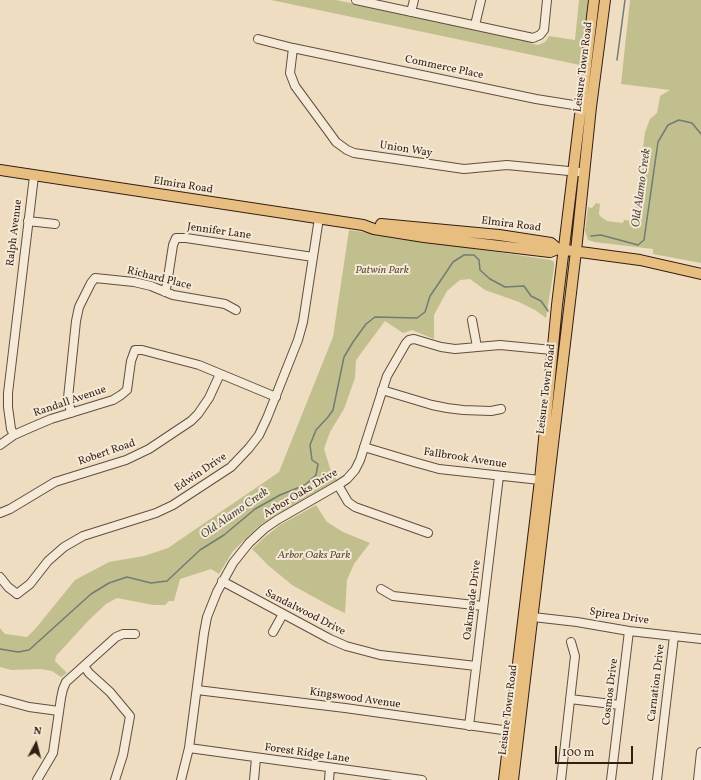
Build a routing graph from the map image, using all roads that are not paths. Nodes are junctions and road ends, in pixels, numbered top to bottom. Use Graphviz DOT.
graph roads {
  1 [pos="356,0"];
  2 [pos="414,0"];
  3 [pos="481,0"];
  4 [pos="547,0"];
  5 [pos="594,0"];
  6 [pos="605,0"];
  7 [pos="411,12"];
  8 [pos="475,25"];
  9 [pos="258,39"];
  10 [pos="293,48"];
  11 [pos="580,106"];
  12 [pos="591,107"];
  13 [pos="0,170"];
  14 [pos="572,172"];
  15 [pos="584,173"];
  16 [pos="34,176"];
  17 [pos="319,218"];
  18 [pos="28,221"];
  19 [pos="55,224"];
  20 [pos="561,249"];
  21 [pos="576,251"];
  22 [pos="313,257"];
  23 [pos="701,274"];
  24 [pos="165,292"];
  25 [pos="236,310"];
  26 [pos="472,320"];
  27 [pos="477,347"];
  28 [pos="552,350"];
  29 [pos="220,374"];
  30 [pos="382,390"];
  31 [pos="276,397"];
  32 [pos="501,409"];
  33 [pos="71,413"];
  34 [pos="14,435"];
  35 [pos="0,445"];
  36 [pos="364,447"];
  37 [pos="499,476"];
  38 [pos="540,480"];
  39 [pos="338,485"];
  40 [pos="546,505"];
  41 [pos="0,513"];
  42 [pos="428,533"];
  43 [pos="531,551"];
  44 [pos="0,577"];
  45 [pos="222,582"];
  46 [pos="382,589"];
  47 [pos="483,606"];
  48 [pos="282,614"];
  49 [pos="533,617"];
  50 [pos="629,631"];
  51 [pos="272,632"];
  52 [pos="135,634"];
  53 [pos="674,636"];
  54 [pos="701,639"];
  55 [pos="571,642"];
  56 [pos="84,666"];
  57 [pos="476,666"];
  58 [pos="197,690"];
  59 [pos="0,699"];
  60 [pos="570,699"];
  61 [pos="620,705"];
  62 [pos="59,711"];
  63 [pos="469,726"];
  64 [pos="510,731"];
  65 [pos="189,748"];
  66 [pos="701,752"];
  67 [pos="256,758"];
  68 [pos="330,768"];
  69 [pos="397,778"];
  70 [pos="37,780"];
  71 [pos="115,780"];
  72 [pos="182,780"];
  73 [pos="254,780"];
  74 [pos="328,780"];
  75 [pos="422,780"];
  76 [pos="504,780"];
  77 [pos="513,780"];
  78 [pos="561,780"];
  79 [pos="611,780"];
  80 [pos="657,780"];
  81 [pos="698,780"];
  1 -- 7 [label="street"];
  2 -- 7 [label="street"];
  3 -- 8 [label="street"];
  4 -- 8 [label="street"];
  5 -- 11 [label="main road, Leisure Town Road"];
  6 -- 12 [label="main road, Leisure Town Road"];
  7 -- 8 [label="street"];
  9 -- 10 [label="street, Commerce Place"];
  10 -- 11 [label="street, Commerce Place"];
  10 -- 14 [label="street, Union Way"];
  11 -- 12 [label="street, Commerce Place"];
  11 -- 14 [label="main road, Leisure Town Road"];
  12 -- 15 [label="main road, Leisure Town Road"];
  13 -- 16 [label="main road, Elmira Road"];
  14 -- 15 [label="street, Union Way"];
  14 -- 20 [label="main road, Leisure Town Road"];
  15 -- 21 [label="main road, Leisure Town Road"];
  16 -- 17 [label="main road, Elmira Road"];
  16 -- 18 [label="street, Ralph Avenue"];
  17 -- 20 [label="main road, Elmira Road"];
  17 -- 22 [label="street, Edwin Drive"];
  18 -- 19 [label="street"];
  18 -- 34 [label="street, Ralph Avenue"];
  20 -- 21 [label="main road, Elmira Road"];
  20 -- 28 [label="main road, Leisure Town Road"];
  21 -- 23 [label="main road, Elmira Road"];
  21 -- 40 [label="main road, Leisure Town Road"];
  22 -- 24 [label="street, Jennifer Lane"];
  22 -- 31 [label="street, Edwin Drive"];
  24 -- 25 [label="street, Richard Place"];
  24 -- 33 [label="street, Richard Place"];
  26 -- 27 [label="street"];
  27 -- 28 [label="street, Arbor Oaks Drive"];
  27 -- 30 [label="street, Arbor Oaks Drive"];
  28 -- 38 [label="main road, Leisure Town Road"];
  29 -- 31 [label="street, Randall Avenue"];
  29 -- 33 [label="street, Randall Avenue"];
  29 -- 41 [label="street, Robert Road"];
  30 -- 32 [label="street"];
  30 -- 36 [label="street, Arbor Oaks Drive"];
  31 -- 44 [label="street, Edwin Drive"];
  33 -- 34 [label="street, Randall Avenue"];
  34 -- 35 [label="street, Randall Avenue"];
  36 -- 37 [label="street, Fallbrook Avenue"];
  36 -- 39 [label="street, Arbor Oaks Drive"];
  37 -- 38 [label="street, Fallbrook Avenue"];
  37 -- 47 [label="street, Oakmeade Drive"];
  38 -- 40 [label="main road"];
  38 -- 43 [label="main road, Leisure Town Road"];
  39 -- 42 [label="street"];
  39 -- 45 [label="street, Arbor Oaks Drive"];
  40 -- 49 [label="main road, Leisure Town Road"];
  43 -- 49 [label="main road"];
  43 -- 64 [label="main road, Leisure Town Road"];
  45 -- 48 [label="street, Sandalwood Drive"];
  45 -- 58 [label="street, Arbor Oaks Drive"];
  46 -- 47 [label="street"];
  47 -- 57 [label="street, Oakmeade Drive"];
  48 -- 51 [label="street"];
  48 -- 57 [label="street, Sandalwood Drive"];
  49 -- 50 [label="street, Spirea Drive"];
  49 -- 77 [label="main road, Leisure Town Road"];
  50 -- 53 [label="street, Spirea Drive"];
  50 -- 61 [label="street, Cosmos Drive"];
  52 -- 56 [label="street"];
  53 -- 54 [label="street, Spirea Drive"];
  53 -- 80 [label="street, Carnation Drive"];
  55 -- 60 [label="street"];
  56 -- 62 [label="street"];
  56 -- 71 [label="street"];
  57 -- 63 [label="street, Oakmeade Drive"];
  58 -- 63 [label="street, Kingswood Avenue"];
  58 -- 65 [label="street, Arbor Oaks Drive"];
  59 -- 62 [label="street"];
  60 -- 61 [label="street"];
  60 -- 78 [label="street"];
  61 -- 79 [label="street, Cosmos Drive"];
  62 -- 70 [label="street"];
  63 -- 64 [label="street, Kingswood Avenue"];
  64 -- 76 [label="main road, Leisure Town Road"];
  64 -- 77 [label="main road"];
  65 -- 67 [label="street, Forest Ridge Lane"];
  65 -- 72 [label="street, Arbor Oaks Drive"];
  66 -- 81 [label="street"];
  67 -- 68 [label="street, Forest Ridge Lane"];
  67 -- 73 [label="street"];
  68 -- 69 [label="street, Forest Ridge Lane"];
  68 -- 74 [label="street"];
  69 -- 75 [label="street, Forest Ridge Lane"];
}
